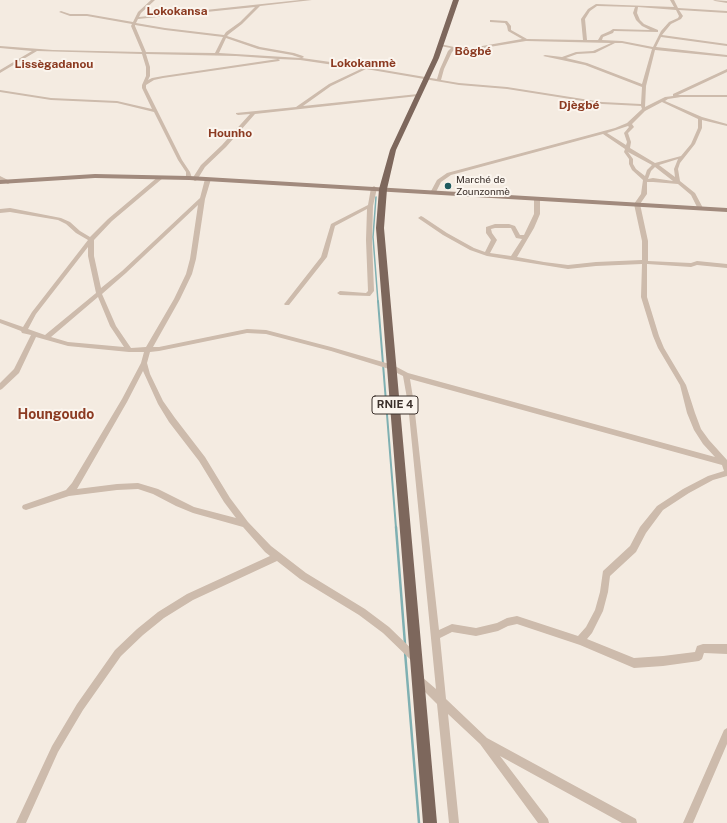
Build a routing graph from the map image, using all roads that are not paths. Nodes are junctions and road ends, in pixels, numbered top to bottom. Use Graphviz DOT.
graph roads {
  1 [pos="153,0"];
  2 [pos="310,0"];
  3 [pos="456,0"];
  4 [pos="621,0"];
  5 [pos="672,0"];
  6 [pos="715,0"];
  7 [pos="727,2"];
  8 [pos="624,5"];
  9 [pos="258,6"];
  10 [pos="638,6"];
  11 [pos="678,10"];
  12 [pos="61,12"];
  13 [pos="727,12"];
  14 [pos="136,18"];
  15 [pos="491,21"];
  16 [pos="134,23"];
  17 [pos="657,31"];
  18 [pos="662,32"];
  19 [pos="225,36"];
  20 [pos="660,36"];
  21 [pos="678,39"];
  22 [pos="526,40"];
  23 [pos="585,40"];
  24 [pos="599,41"];
  25 [pos="617,42"];
  26 [pos="441,45"];
  27 [pos="727,45"];
  28 [pos="0,47"];
  29 [pos="454,48"];
  30 [pos="654,48"];
  31 [pos="36,50"];
  32 [pos="686,51"];
  33 [pos="144,53"];
  34 [pos="216,55"];
  35 [pos="545,56"];
  36 [pos="727,56"];
  37 [pos="286,58"];
  38 [pos="562,58"];
  39 [pos="312,60"];
  40 [pos="366,68"];
  41 [pos="727,70"];
  42 [pos="0,72"];
  43 [pos="426,78"];
  44 [pos="439,80"];
  45 [pos="144,85"];
  46 [pos="644,86"];
  47 [pos="0,91"];
  48 [pos="418,95"];
  49 [pos="727,96"];
  50 [pos="667,98"];
  51 [pos="662,101"];
  52 [pos="643,108"];
  53 [pos="296,109"];
  54 [pos="156,111"];
  55 [pos="252,113"];
  56 [pos="238,114"];
  57 [pos="700,118"];
  58 [pos="629,124"];
  59 [pos="727,125"];
  60 [pos="604,133"];
  61 [pos="627,148"];
  62 [pos="638,156"];
  63 [pos="681,157"];
  64 [pos="631,159"];
  65 [pos="655,165"];
  66 [pos="161,177"];
  67 [pos="0,178"];
  68 [pos="192,179"];
  69 [pos="208,179"];
  70 [pos="646,179"];
  71 [pos="4,182"];
  72 [pos="678,183"];
  73 [pos="378,189"];
  74 [pos="433,193"];
  75 [pos="202,199"];
  76 [pos="537,199"];
  77 [pos="637,204"];
  78 [pos="370,206"];
  79 [pos="700,208"];
  80 [pos="727,210"];
  81 [pos="0,211"];
  82 [pos="421,218"];
  83 [pos="525,236"];
  84 [pos="91,240"];
  85 [pos="374,240"];
  86 [pos="487,254"];
  87 [pos="513,258"];
  88 [pos="643,262"];
  89 [pos="727,266"];
  90 [pos="99,293"];
  91 [pos="340,293"];
  92 [pos="288,304"];
  93 [pos="0,321"];
  94 [pos="24,331"];
  95 [pos="34,334"];
  96 [pos="46,338"];
  97 [pos="129,350"];
  98 [pos="147,351"];
  99 [pos="144,363"];
  100 [pos="391,367"];
  101 [pos="406,375"];
  102 [pos="0,387"];
  103 [pos="726,467"];
  104 [pos="68,494"];
  105 [pos="26,507"];
  106 [pos="245,524"];
  107 [pos="276,557"];
  108 [pos="435,636"];
  109 [pos="580,641"];
  110 [pos="727,649"];
  111 [pos="417,660"];
  112 [pos="419,680"];
  113 [pos="441,701"];
  114 [pos="727,733"];
  115 [pos="483,741"];
  116 [pos="21,823"];
  117 [pos="430,823"];
  118 [pos="454,823"];
  119 [pos="544,823"];
  120 [pos="632,823"];
  121 [pos="688,823"];
  1 -- 14 [label="street"];
  2 -- 9 [label="street"];
  3 -- 26 [label="main road, RNIE 4"];
  4 -- 8 [label="street"];
  5 -- 11 [label="street"];
  6 -- 7 [label="street"];
  8 -- 10 [label="street"];
  8 -- 23 [label="street"];
  9 -- 14 [label="street"];
  9 -- 19 [label="street"];
  10 -- 11 [label="street"];
  10 -- 17 [label="street"];
  11 -- 13 [label="street"];
  11 -- 18 [label="street"];
  12 -- 16 [label="street"];
  14 -- 16 [label="street"];
  15 -- 22 [label="street"];
  16 -- 19 [label="street"];
  16 -- 33 [label="street"];
  17 -- 18 [label="street"];
  17 -- 24 [label="street"];
  18 -- 20 [label="street"];
  19 -- 34 [label="street"];
  19 -- 39 [label="street"];
  20 -- 21 [label="street"];
  20 -- 30 [label="street"];
  21 -- 27 [label="street"];
  21 -- 32 [label="street"];
  22 -- 23 [label="street"];
  22 -- 29 [label="street"];
  23 -- 24 [label="street"];
  24 -- 25 [label="street"];
  25 -- 30 [label="street"];
  25 -- 38 [label="street"];
  26 -- 29 [label="street"];
  26 -- 43 [label="main road, RNIE 4"];
  28 -- 31 [label="street"];
  29 -- 44 [label="street"];
  30 -- 32 [label="street"];
  30 -- 46 [label="street"];
  31 -- 33 [label="street"];
  31 -- 42 [label="street"];
  32 -- 36 [label="street"];
  33 -- 34 [label="street"];
  33 -- 45 [label="street"];
  34 -- 37 [label="street"];
  35 -- 38 [label="street"];
  37 -- 39 [label="street"];
  37 -- 45 [label="street"];
  38 -- 46 [label="street"];
  39 -- 40 [label="street"];
  40 -- 43 [label="street"];
  40 -- 53 [label="street"];
  41 -- 50 [label="street"];
  43 -- 44 [label="street"];
  43 -- 48 [label="main road, RNIE 4"];
  44 -- 52 [label="street"];
  45 -- 54 [label="street"];
  46 -- 52 [label="street"];
  47 -- 54 [label="street"];
  48 -- 53 [label="street"];
  48 -- 73 [label="main road, RNIE 4"];
  49 -- 50 [label="street"];
  50 -- 51 [label="street"];
  51 -- 52 [label="street"];
  51 -- 57 [label="street"];
  52 -- 58 [label="street"];
  53 -- 55 [label="street"];
  54 -- 68 [label="street"];
  55 -- 56 [label="street"];
  55 -- 68 [label="street"];
  57 -- 59 [label="street"];
  57 -- 63 [label="street"];
  58 -- 60 [label="street"];
  58 -- 61 [label="street"];
  60 -- 61 [label="street"];
  60 -- 74 [label="street"];
  61 -- 62 [label="street"];
  61 -- 64 [label="street"];
  62 -- 64 [label="street"];
  62 -- 65 [label="street"];
  63 -- 65 [label="street"];
  63 -- 72 [label="street"];
  64 -- 70 [label="street"];
  65 -- 70 [label="street"];
  65 -- 72 [label="street"];
  66 -- 68 [label="street"];
  66 -- 71 [label="street"];
  66 -- 84 [label="street"];
  67 -- 71 [label="street"];
  68 -- 69 [label="street"];
  69 -- 73 [label="street"];
  69 -- 75 [label="street"];
  70 -- 72 [label="street"];
  70 -- 77 [label="street"];
  72 -- 79 [label="street"];
  73 -- 74 [label="street"];
  73 -- 78 [label="street"];
  73 -- 85 [label="main road, RNIE 4"];
  74 -- 76 [label="street"];
  75 -- 90 [label="street"];
  75 -- 98 [label="street"];
  76 -- 77 [label="street"];
  76 -- 83 [label="street"];
  77 -- 79 [label="street"];
  77 -- 88 [label="street"];
  78 -- 85 [label="street"];
  78 -- 92 [label="street"];
  79 -- 80 [label="street"];
  81 -- 84 [label="street"];
  82 -- 86 [label="street"];
  83 -- 86 [label="street"];
  83 -- 87 [label="street"];
  84 -- 90 [label="street"];
  84 -- 94 [label="street"];
  85 -- 91 [label="street"];
  85 -- 100 [label="main road, RNIE 4"];
  86 -- 87 [label="street"];
  87 -- 88 [label="street"];
  88 -- 89 [label="street"];
  88 -- 103 [label="street"];
  90 -- 96 [label="street"];
  90 -- 97 [label="street"];
  93 -- 94 [label="street"];
  94 -- 95 [label="street"];
  95 -- 96 [label="street"];
  95 -- 102 [label="street"];
  96 -- 97 [label="street"];
  97 -- 98 [label="street"];
  98 -- 99 [label="street"];
  98 -- 100 [label="street"];
  99 -- 104 [label="street"];
  99 -- 106 [label="street"];
  100 -- 101 [label="street"];
  100 -- 111 [label="main road, RNIE 4"];
  101 -- 103 [label="street"];
  101 -- 108 [label="street"];
  103 -- 109 [label="street"];
  104 -- 105 [label="street"];
  104 -- 106 [label="street"];
  106 -- 107 [label="street"];
  107 -- 111 [label="street"];
  107 -- 116 [label="street"];
  108 -- 109 [label="street"];
  108 -- 113 [label="street"];
  109 -- 110 [label="street"];
  111 -- 112 [label="main road, RNIE 4"];
  112 -- 113 [label="street"];
  112 -- 117 [label="main road, RNIE 4"];
  113 -- 115 [label="street"];
  113 -- 118 [label="street"];
  114 -- 121 [label="street"];
  115 -- 119 [label="street"];
  115 -- 120 [label="street"];
}
